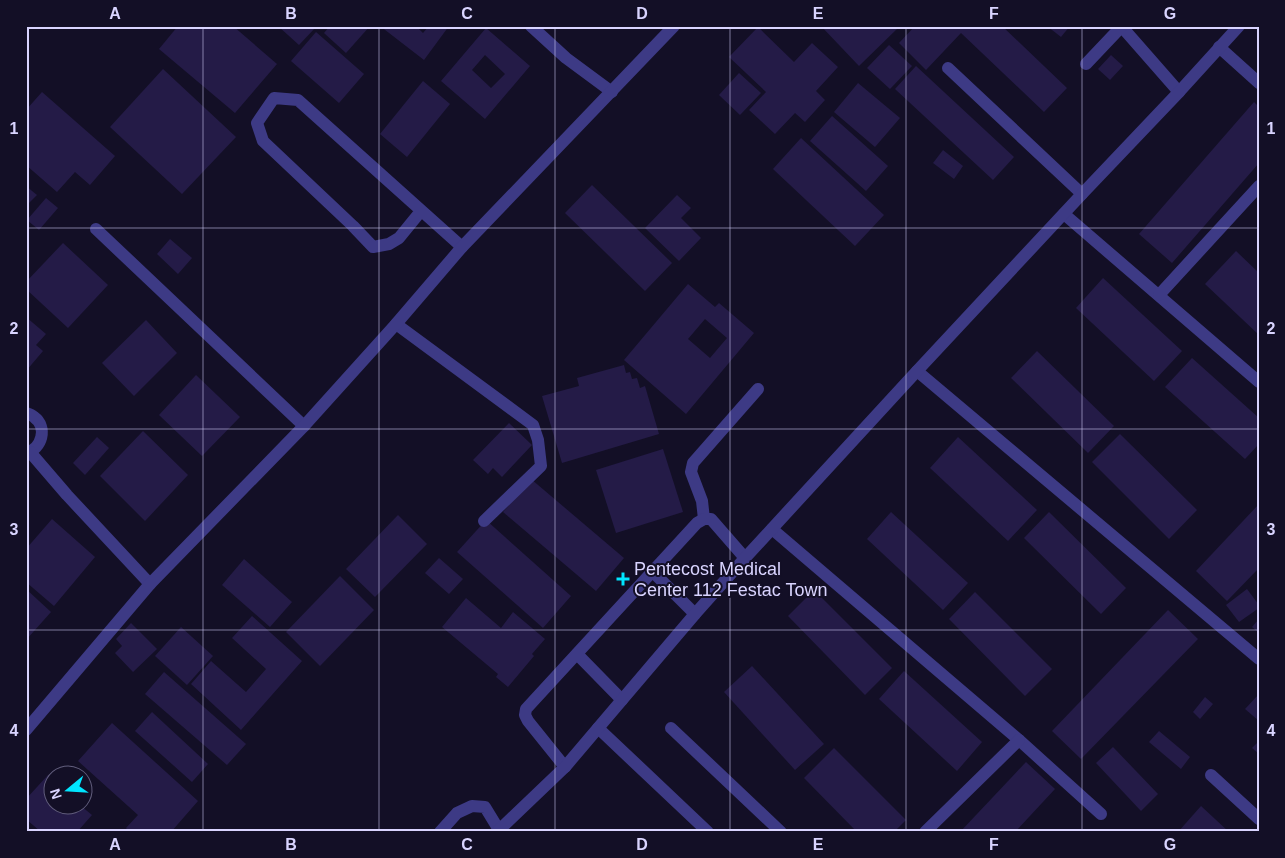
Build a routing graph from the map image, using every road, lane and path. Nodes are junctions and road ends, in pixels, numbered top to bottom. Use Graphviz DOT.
graph roads {
  1 [pos="531,26"];
  2 [pos="674,26"];
  3 [pos="1122,26"];
  4 [pos="1239,26"];
  5 [pos="1219,47"];
  6 [pos="1086,64"];
  7 [pos="948,68"];
  8 [pos="1259,83"];
  9 [pos="612,92"];
  10 [pos="1179,92"];
  11 [pos="1259,186"];
  12 [pos="1082,194"];
  13 [pos="421,210"];
  14 [pos="1064,214"];
  15 [pos="96,229"];
  16 [pos="462,246"];
  17 [pos="1159,295"];
  18 [pos="396,324"];
  19 [pos="917,371"];
  20 [pos="1259,382"];
  21 [pos="758,388"];
  22 [pos="26,413"];
  23 [pos="304,426"];
  24 [pos="28,453"];
  25 [pos="704,519"];
  26 [pos="484,521"];
  27 [pos="772,528"];
  28 [pos="745,558"];
  29 [pos="652,572"];
  30 [pos="150,584"];
  31 [pos="695,614"];
  32 [pos="577,654"];
  33 [pos="1259,659"];
  34 [pos="622,700"];
  35 [pos="598,728"];
  36 [pos="671,728"];
  37 [pos="26,730"];
  38 [pos="1018,740"];
  39 [pos="565,767"];
  40 [pos="1211,775"];
  41 [pos="1101,814"];
  42 [pos="1259,819"];
  43 [pos="498,831"];
  44 [pos="440,832"];
  45 [pos="708,832"];
  46 [pos="781,832"];
  47 [pos="925,832"];
  1 -- 9 [label="street"];
  2 -- 9 [label="street"];
  3 -- 6 [label="street"];
  3 -- 10 [label="street"];
  4 -- 5 [label="street"];
  5 -- 8 [label="street"];
  5 -- 10 [label="street"];
  7 -- 12 [label="street"];
  9 -- 16 [label="street"];
  10 -- 12 [label="street"];
  11 -- 17 [label="street"];
  12 -- 14 [label="street"];
  13 -- 13 [label="street"];
  13 -- 16 [label="street"];
  14 -- 17 [label="street"];
  14 -- 19 [label="street"];
  15 -- 23 [label="street"];
  16 -- 18 [label="street"];
  17 -- 20 [label="street"];
  18 -- 23 [label="street"];
  18 -- 26 [label="street"];
  19 -- 27 [label="street"];
  19 -- 33 [label="street"];
  21 -- 25 [label="street"];
  22 -- 24 [label="street"];
  23 -- 30 [label="street"];
  24 -- 30 [label="street"];
  25 -- 28 [label="street"];
  25 -- 29 [label="street"];
  27 -- 28 [label="street"];
  27 -- 38 [label="street"];
  28 -- 31 [label="street"];
  29 -- 31 [label="street"];
  29 -- 32 [label="street"];
  30 -- 37 [label="street"];
  31 -- 34 [label="street"];
  32 -- 34 [label="street"];
  32 -- 39 [label="street"];
  34 -- 35 [label="street"];
  35 -- 39 [label="street"];
  35 -- 45 [label="street"];
  36 -- 46 [label="street"];
  38 -- 41 [label="street"];
  38 -- 47 [label="street"];
  39 -- 43 [label="street"];
  40 -- 42 [label="street"];
  43 -- 44 [label="street"];
}
